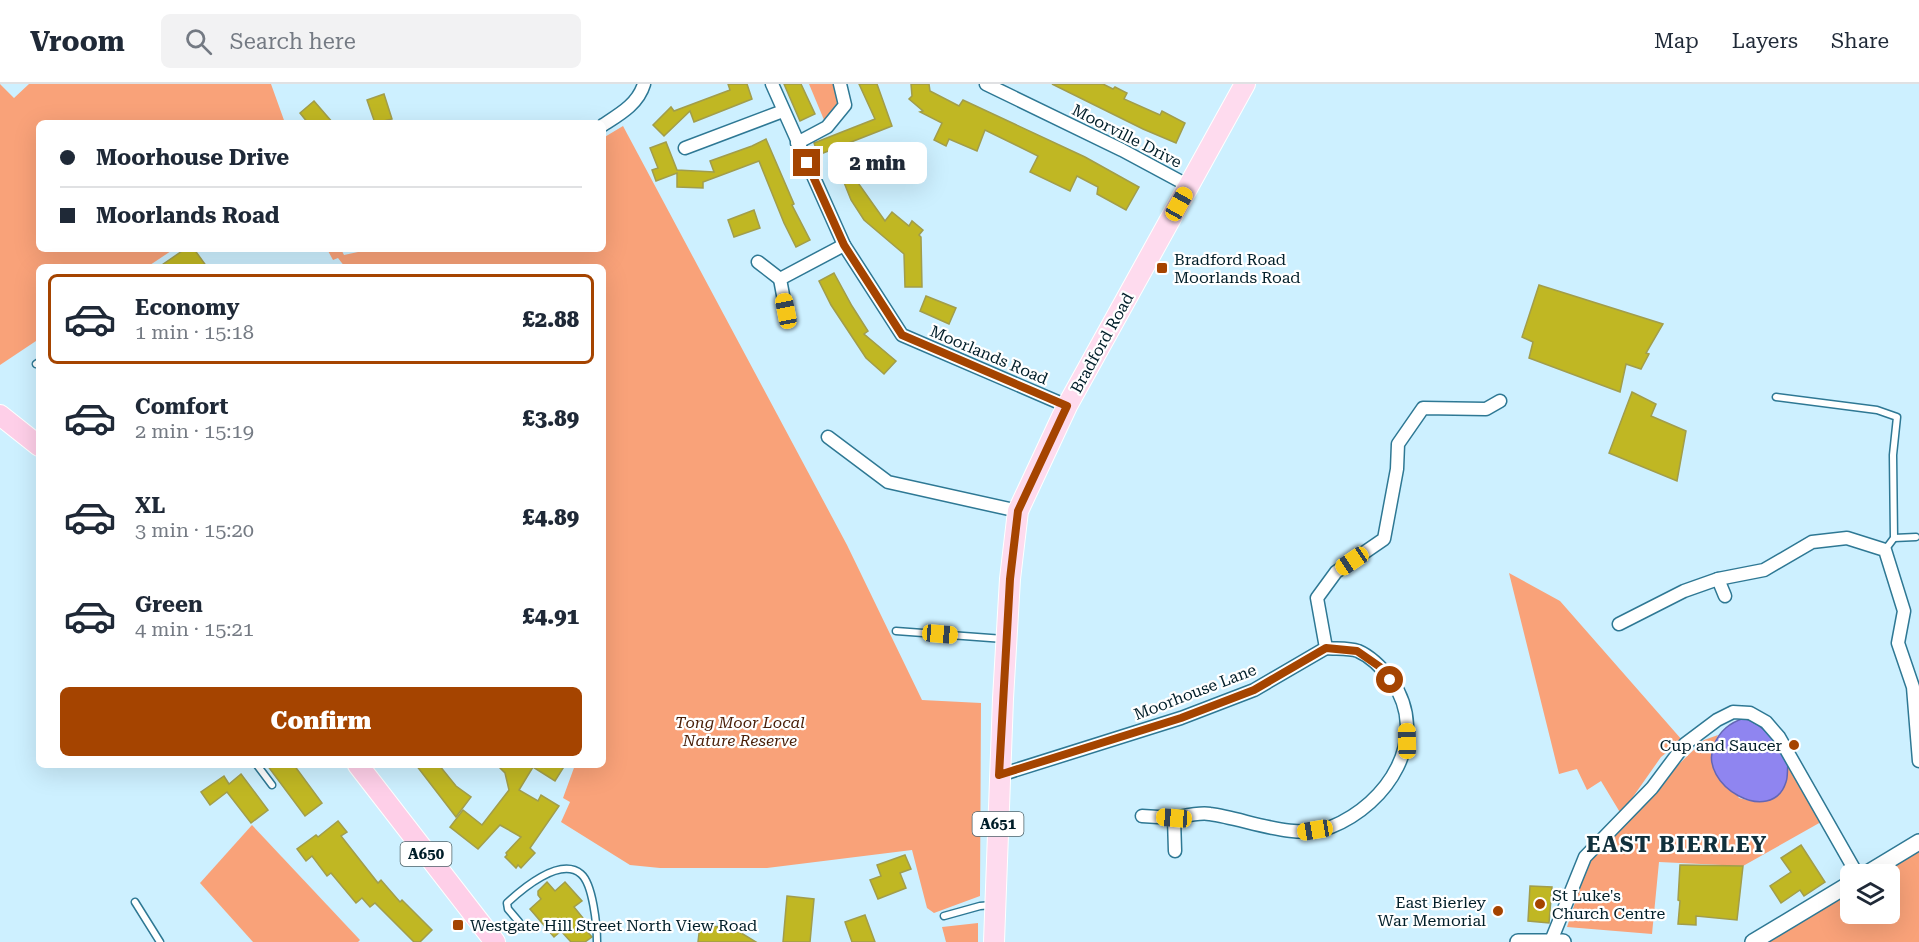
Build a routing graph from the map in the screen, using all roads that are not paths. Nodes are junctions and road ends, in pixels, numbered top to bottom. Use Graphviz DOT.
graph roads {
  1 [pos="644,84"];
  2 [pos="772,84"];
  3 [pos="840,84"];
  4 [pos="986,84"];
  5 [pos="1245,84"];
  6 [pos="783,111"];
  7 [pos="606,123"];
  8 [pos="797,143"];
  9 [pos="686,148"];
  10 [pos="1189,186"];
  11 [pos="844,245"];
  12 [pos="758,262"];
  13 [pos="780,279"];
  14 [pos="786,311"];
  15 [pos="1776,397"];
  16 [pos="1500,401"];
  17 [pos="1067,406"];
  18 [pos="0,415"];
  19 [pos="828,437"];
  20 [pos="36,444"];
  21 [pos="1018,511"];
  22 [pos="1916,537"];
  23 [pos="1894,538"];
  24 [pos="1885,550"];
  25 [pos="1718,579"];
  26 [pos="1725,596"];
  27 [pos="1619,624"];
  28 [pos="896,631"];
  29 [pos="1007,639"];
  30 [pos="1326,648"];
  31 [pos="1919,761"];
  32 [pos="259,768"];
  33 [pos="366,768"];
  34 [pos="999,775"];
  35 [pos="272,785"];
  36 [pos="1142,816"];
  37 [pos="1174,818"];
  38 [pos="1919,842"];
  39 [pos="1175,851"];
  40 [pos="1851,864"];
  41 [pos="1883,864"];
  42 [pos="1840,890"];
  43 [pos="135,902"];
  44 [pos="996,904"];
  45 [pos="944,916"];
  46 [pos="519,922"];
  47 [pos="1551,941"];
  48 [pos="160,942"];
  49 [pos="495,942"];
  50 [pos="597,942"];
  51 [pos="994,942"];
  52 [pos="1518,942"];
  53 [pos="1563,942"];
  54 [pos="1753,942"];
  1 -- 7 [label="street"];
  2 -- 6 [label="street, Moorlands Road"];
  3 -- 8 [label="street"];
  4 -- 10 [label="street, Moorville Drive"];
  5 -- 10 [label="main road, Bradford Road / A651"];
  6 -- 8 [label="street, Moorlands Road"];
  6 -- 9 [label="street"];
  8 -- 11 [label="street, Moorlands Road"];
  10 -- 17 [label="main road, Bradford Road / A651"];
  11 -- 13 [label="street"];
  11 -- 17 [label="street, Moorlands Road"];
  12 -- 13 [label="street"];
  13 -- 14 [label="street"];
  15 -- 23 [label="lane"];
  16 -- 30 [label="street"];
  17 -- 21 [label="main road, Bradford Road / A651"];
  18 -- 20 [label="highway"];
  19 -- 21 [label="street"];
  21 -- 29 [label="main road, Bradford Road / A651"];
  22 -- 23 [label="lane"];
  23 -- 24 [label="lane"];
  24 -- 25 [label="street"];
  24 -- 31 [label="street"];
  25 -- 26 [label="street"];
  25 -- 27 [label="street"];
  28 -- 29 [label="lane"];
  29 -- 34 [label="main road, Bradford Road / A651"];
  30 -- 34 [label="street, Moorhouse Lane"];
  30 -- 37 [label="street"];
  32 -- 35 [label="lane"];
  33 -- 49 [label="highway, A650"];
  34 -- 44 [label="main road, Bradford Road / A651"];
  36 -- 37 [label="street"];
  37 -- 39 [label="street"];
  38 -- 41 [label="street"];
  40 -- 47 [label="street"];
  42 -- 54 [label="street"];
  43 -- 48 [label="lane"];
  44 -- 45 [label="lane"];
  44 -- 51 [label="main road, Bradford Road / A651"];
  46 -- 50 [label="lane"];
  47 -- 52 [label="street"];
  47 -- 53 [label="street"];
}
